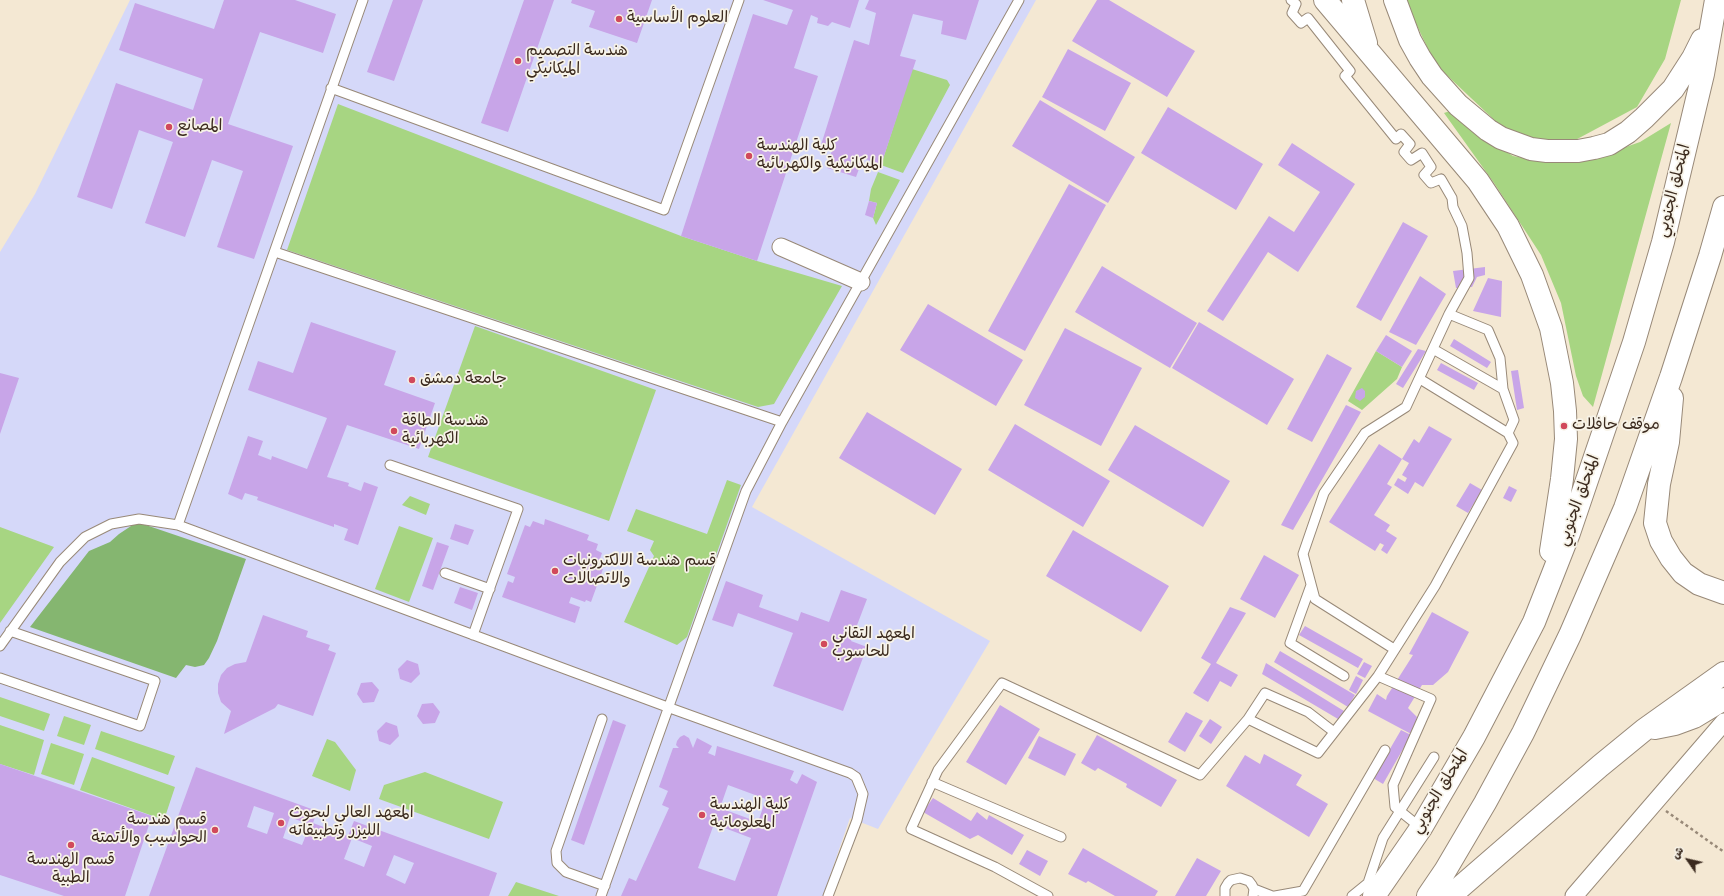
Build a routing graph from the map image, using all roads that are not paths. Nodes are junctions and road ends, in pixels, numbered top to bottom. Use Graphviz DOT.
graph roads {
  1 [pos="363,0"];
  2 [pos="738,0"];
  3 [pos="1019,0"];
  4 [pos="1291,0"];
  5 [pos="1325,0"];
  6 [pos="1353,0"];
  7 [pos="1395,0"];
  8 [pos="1715,9"];
  9 [pos="1369,53"];
  10 [pos="331,88"];
  11 [pos="1724,207"];
  12 [pos="781,247"];
  13 [pos="275,252"];
  14 [pos="861,282"];
  15 [pos="1449,314"];
  16 [pos="1433,349"];
  17 [pos="1671,377"];
  18 [pos="1420,379"];
  19 [pos="1503,389"];
  20 [pos="782,422"];
  21 [pos="1508,433"];
  22 [pos="390,465"];
  23 [pos="178,525"];
  24 [pos="445,573"];
  25 [pos="1312,586"];
  26 [pos="490,589"];
  27 [pos="1724,593"];
  28 [pos="1534,622"];
  29 [pos="10,632"];
  30 [pos="473,635"];
  31 [pos="0,646"];
  32 [pos="1394,649"];
  33 [pos="1724,673"];
  34 [pos="1344,676"];
  35 [pos="1378,676"];
  36 [pos="0,678"];
  37 [pos="1724,699"];
  38 [pos="670,708"];
  39 [pos="602,719"];
  40 [pos="1248,719"];
  41 [pos="1724,722"];
  42 [pos="1644,730"];
  43 [pos="1334,732"];
  44 [pos="1385,750"];
  45 [pos="1434,757"];
  46 [pos="932,782"];
  47 [pos="1400,811"];
  48 [pos="1421,828"];
  49 [pos="1061,837"];
  50 [pos="605,886"];
  51 [pos="1253,893"];
  52 [pos="601,896"];
  53 [pos="828,896"];
  54 [pos="1048,896"];
  55 [pos="1225,896"];
  56 [pos="1272,896"];
  57 [pos="1275,896"];
  58 [pos="1352,896"];
  59 [pos="1374,896"];
  60 [pos="1428,896"];
  61 [pos="1450,896"];
  62 [pos="1574,896"];
  1 -- 10 [label="lane"];
  2 -- 10 [label="lane"];
  3 -- 14 [label="lane"];
  4 -- 15 [label="lane"];
  5 -- 9 [label="highway"];
  6 -- 9 [label="highway"];
  7 -- 8 [label="highway"];
  8 -- 28 [label="highway, المتحلق الجنوبي"];
  9 -- 28 [label="highway"];
  10 -- 13 [label="lane"];
  11 -- 17 [label="highway"];
  12 -- 14 [label="street"];
  13 -- 20 [label="lane"];
  13 -- 23 [label="lane"];
  14 -- 20 [label="lane"];
  15 -- 16 [label="lane"];
  15 -- 19 [label="lane"];
  16 -- 18 [label="lane"];
  16 -- 19 [label="lane"];
  17 -- 27 [label="highway"];
  17 -- 60 [label="highway"];
  18 -- 21 [label="lane"];
  18 -- 25 [label="lane"];
  19 -- 21 [label="lane"];
  20 -- 38 [label="lane"];
  21 -- 32 [label="lane"];
  22 -- 26 [label="lane"];
  23 -- 29 [label="lane"];
  23 -- 30 [label="lane"];
  24 -- 26 [label="lane"];
  25 -- 32 [label="lane"];
  25 -- 34 [label="lane"];
  26 -- 30 [label="lane"];
  28 -- 48 [label="highway, المتحلق الجنوبي"];
  29 -- 31 [label="lane"];
  29 -- 36 [label="lane"];
  30 -- 38 [label="lane"];
  32 -- 35 [label="lane"];
  33 -- 42 [label="highway"];
  35 -- 43 [label="lane"];
  35 -- 47 [label="lane"];
  37 -- 42 [label="highway"];
  38 -- 50 [label="lane"];
  38 -- 53 [label="lane"];
  39 -- 50 [label="lane"];
  40 -- 43 [label="lane"];
  40 -- 43 [label="lane"];
  40 -- 46 [label="lane"];
  41 -- 62 [label="street"];
  42 -- 61 [label="highway"];
  44 -- 57 [label="lane"];
  45 -- 47 [label="lane"];
  46 -- 49 [label="lane"];
  46 -- 54 [label="lane"];
  47 -- 48 [label="lane"];
  47 -- 58 [label="lane"];
  48 -- 59 [label="highway, المتحلق الجنوبي"];
  50 -- 52 [label="lane"];
  51 -- 55 [label="lane"];
  51 -- 56 [label="lane"];
}
